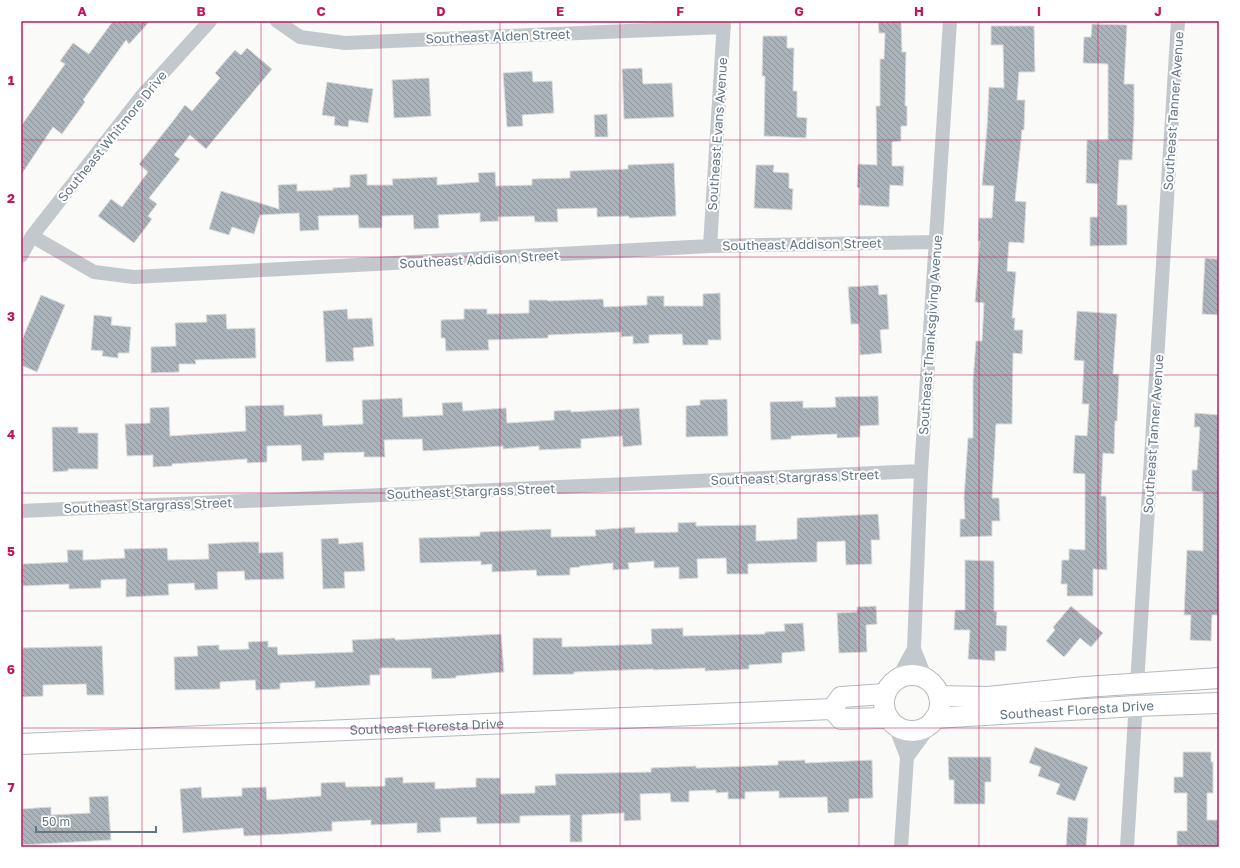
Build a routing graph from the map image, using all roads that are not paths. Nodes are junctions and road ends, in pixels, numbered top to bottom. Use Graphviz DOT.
graph roads {
  1 [pos="210,21"];
  2 [pos="278,21"];
  3 [pos="950,21"];
  4 [pos="1178,21"];
  5 [pos="724,24"];
  6 [pos="32,236"];
  7 [pos="936,242"];
  8 [pos="710,246"];
  9 [pos="21,256"];
  10 [pos="921,472"];
  11 [pos="21,511"];
  12 [pos="914,649"];
  13 [pos="898,678"];
  14 [pos="1219,678"];
  15 [pos="926,679"];
  16 [pos="1137,684"];
  17 [pos="886,694"];
  18 [pos="939,696"];
  19 [pos="1219,703"];
  20 [pos="1136,706"];
  21 [pos="832,709"];
  22 [pos="934,720"];
  23 [pos="892,722"];
  24 [pos="21,744"];
  25 [pos="907,757"];
  26 [pos="901,847"];
  27 [pos="1127,847"];
  1 -- 6 [label="street, Southeast Whitmore Drive"];
  2 -- 5 [label="street, Southeast Alden Street"];
  3 -- 7 [label="street, Southeast Thanksgiving Avenue"];
  4 -- 16 [label="street, Southeast Tanner Avenue"];
  5 -- 8 [label="street, Southeast Evans Avenue"];
  6 -- 8 [label="street, Southeast Addison Street"];
  6 -- 9 [label="street, Southeast Whitmore Drive"];
  7 -- 8 [label="street, Southeast Addison Street"];
  7 -- 10 [label="street, Southeast Thanksgiving Avenue"];
  10 -- 11 [label="street, Southeast Stargrass Street"];
  10 -- 12 [label="street, Southeast Thanksgiving Avenue"];
  12 -- 13 [label="street, Southeast Thanksgiving Avenue"];
  12 -- 15 [label="street, Southeast Thanksgiving Avenue"];
  13 -- 15 [label="street"];
  13 -- 17 [label="street"];
  14 -- 16 [label="street, Southeast Floresta Drive"];
  15 -- 18 [label="street"];
  16 -- 18 [label="street, Southeast Floresta Drive"];
  16 -- 20 [label="street, Southeast Tanner Avenue"];
  17 -- 21 [label="street"];
  17 -- 23 [label="street"];
  18 -- 22 [label="street"];
  19 -- 20 [label="street, Southeast Floresta Drive"];
  20 -- 22 [label="street, Southeast Floresta Drive"];
  20 -- 27 [label="street, Southeast Tanner Avenue"];
  21 -- 23 [label="street"];
  21 -- 24 [label="street, Southeast Floresta Drive"];
  22 -- 23 [label="street"];
  22 -- 25 [label="street"];
  23 -- 25 [label="street"];
  25 -- 26 [label="street"];
}
